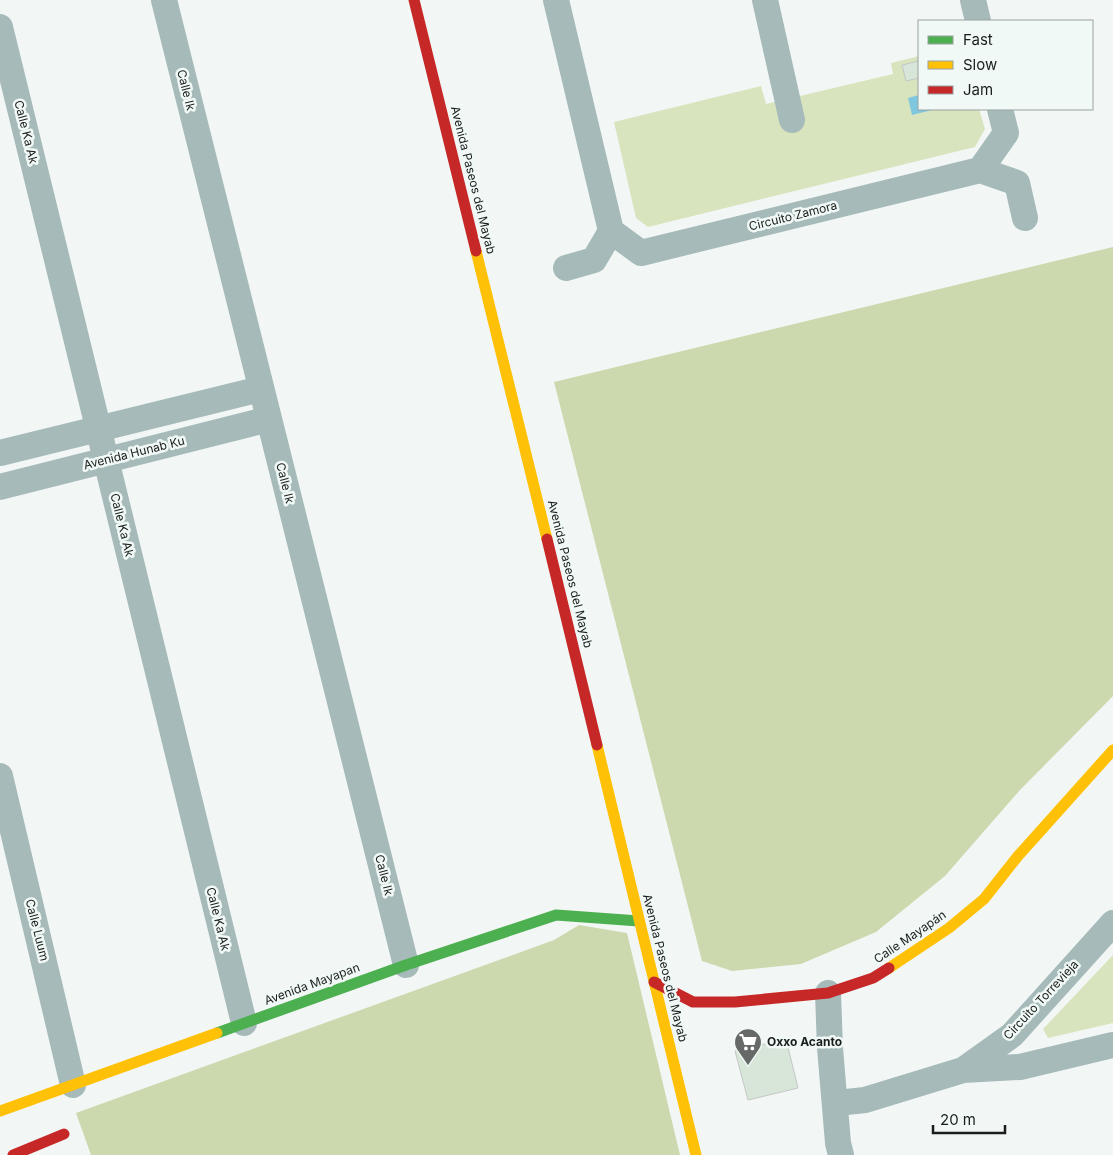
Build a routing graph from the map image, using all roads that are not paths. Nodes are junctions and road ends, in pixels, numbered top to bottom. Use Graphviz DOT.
graph roads {
  1 [pos="164,0"];
  2 [pos="414,0"];
  3 [pos="556,0"];
  4 [pos="765,0"];
  5 [pos="973,0"];
  6 [pos="978,20"];
  7 [pos="0,27"];
  8 [pos="1000,110"];
  9 [pos="792,120"];
  10 [pos="980,170"];
  11 [pos="1025,218"];
  12 [pos="610,231"];
  13 [pos="566,268"];
  14 [pos="261,389"];
  15 [pos="269,419"];
  16 [pos="98,429"];
  17 [pos="0,453"];
  18 [pos="106,460"];
  19 [pos="0,487"];
  20 [pos="1113,750"];
  21 [pos="0,776"];
  22 [pos="639,921"];
  23 [pos="1113,923"];
  24 [pos="406,965"];
  25 [pos="654,982"];
  26 [pos="828,993"];
  27 [pos="244,1024"];
  28 [pos="1113,1045"];
  29 [pos="963,1070"];
  30 [pos="73,1084"];
  31 [pos="836,1103"];
  32 [pos="0,1111"];
  33 [pos="64,1134"];
  34 [pos="13,1155"];
  35 [pos="696,1155"];
  36 [pos="841,1155"];
  1 -- 14 [label="street, Calle Ik"];
  2 -- 22 [label="main road, Avenida Paseos del Mayab"];
  3 -- 12 [label="street"];
  4 -- 9 [label="street"];
  5 -- 6 [label="street"];
  7 -- 16 [label="street, Calle Ka Ak"];
  8 -- 10 [label="street"];
  10 -- 11 [label="street"];
  10 -- 12 [label="street, Circuito Zamora"];
  12 -- 13 [label="street"];
  14 -- 15 [label="street, Calle Ik"];
  14 -- 16 [label="street"];
  15 -- 18 [label="street, Avenida Hunab Ku"];
  15 -- 24 [label="street, Calle Ik"];
  16 -- 17 [label="street"];
  16 -- 18 [label="street, Calle Ka Ak"];
  18 -- 19 [label="street, Avenida Hunab Ku"];
  18 -- 27 [label="street, Calle Ka Ak"];
  20 -- 26 [label="main road, Calle Mayapán"];
  21 -- 30 [label="street, Calle Luum"];
  22 -- 24 [label="main road, Avenida Mayapan"];
  22 -- 25 [label="main road, Avenida Paseos del Mayab"];
  23 -- 29 [label="street, Circuito Torrevieja"];
  24 -- 27 [label="main road, Avenida Mayapan"];
  25 -- 26 [label="main road, Calle Mayapán"];
  25 -- 35 [label="main road, Avenida Paseos del Mayab"];
  26 -- 31 [label="street"];
  27 -- 30 [label="main road, Avenida Mayapan"];
  28 -- 29 [label="street, Circuito Torrevieja"];
  29 -- 31 [label="street, Circuito Torrevieja"];
  30 -- 32 [label="main road, Avenida Mayapan"];
  31 -- 36 [label="street"];
  33 -- 34 [label="main road"];
}
